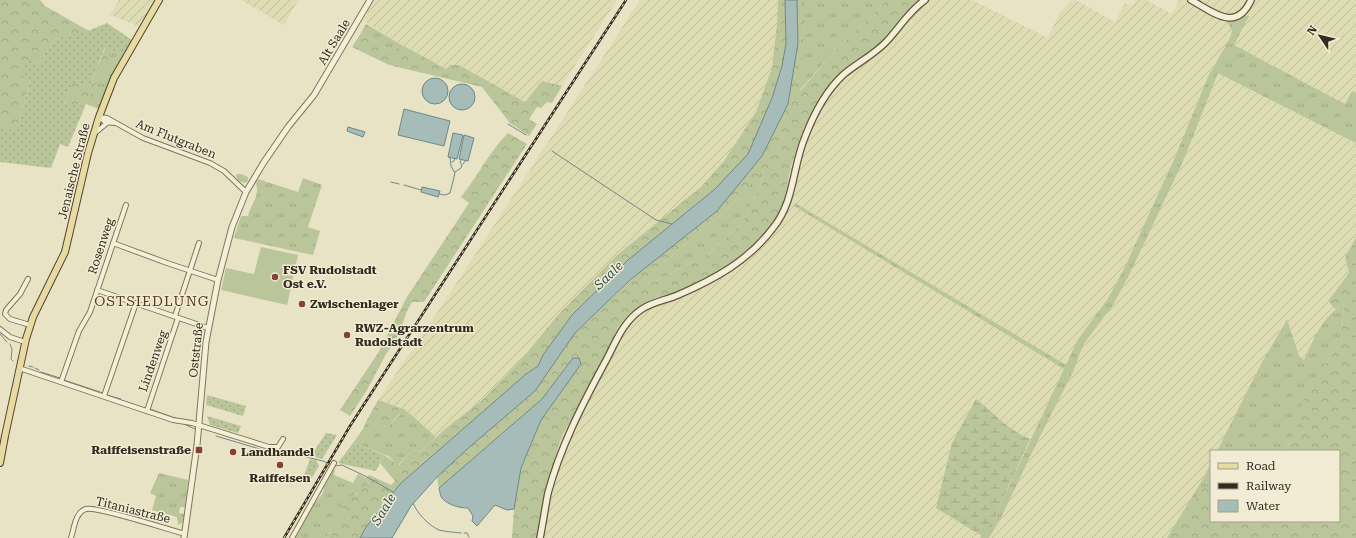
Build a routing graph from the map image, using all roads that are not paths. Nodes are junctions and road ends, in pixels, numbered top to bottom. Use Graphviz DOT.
graph roads {
  1 [pos="159,0"];
  2 [pos="370,0"];
  3 [pos="925,0"];
  4 [pos="1191,0"];
  5 [pos="1252,0"];
  6 [pos="314,95"];
  7 [pos="99,117"];
  8 [pos="107,123"];
  9 [pos="115,123"];
  10 [pos="93,134"];
  11 [pos="246,192"];
  12 [pos="126,205"];
  13 [pos="113,243"];
  14 [pos="199,243"];
  15 [pos="190,271"];
  16 [pos="28,279"];
  17 [pos="218,280"];
  18 [pos="97,290"];
  19 [pos="136,303"];
  20 [pos="176,317"];
  21 [pos="30,325"];
  22 [pos="208,328"];
  23 [pos="0,329"];
  24 [pos="25,342"];
  25 [pos="19,368"];
  26 [pos="61,382"];
  27 [pos="104,396"];
  28 [pos="147,411"];
  29 [pos="199,425"];
  30 [pos="283,439"];
  31 [pos="0,464"];
  32 [pos="333,465"];
  33 [pos="185,536"];
  34 [pos="71,538"];
  35 [pos="292,538"];
  36 [pos="540,538"];
  1 -- 7 [label="main road, Jenaische Straße"];
  2 -- 6 [label="street, Alt Saale"];
  3 -- 36 [label="main road"];
  4 -- 5 [label="main road"];
  6 -- 11 [label="street, Oststraße"];
  7 -- 8 [label="street"];
  7 -- 9 [label="street, Am Flutgraben"];
  7 -- 10 [label="main road, Jenaische Straße"];
  8 -- 9 [label="street, Am Flutgraben"];
  8 -- 10 [label="street"];
  9 -- 11 [label="street, Am Flutgraben"];
  10 -- 21 [label="main road, Jenaische Straße"];
  11 -- 17 [label="street, Oststraße"];
  12 -- 13 [label="street, Rosenweg"];
  13 -- 15 [label="street"];
  13 -- 18 [label="street, Rosenweg"];
  14 -- 15 [label="street, Lindenweg"];
  15 -- 17 [label="street"];
  15 -- 20 [label="street, Lindenweg"];
  16 -- 21 [label="street"];
  17 -- 22 [label="street, Oststraße"];
  18 -- 19 [label="street"];
  18 -- 26 [label="street, Rosenweg"];
  19 -- 20 [label="street"];
  19 -- 27 [label="street"];
  20 -- 22 [label="street"];
  20 -- 28 [label="street, Lindenweg"];
  21 -- 24 [label="main road, Jenaische Straße"];
  22 -- 29 [label="street, Oststraße"];
  23 -- 24 [label="street"];
  24 -- 25 [label="main road, Jenaische Straße"];
  25 -- 26 [label="street"];
  25 -- 31 [label="main road, Jenaische Straße"];
  26 -- 27 [label="street"];
  27 -- 28 [label="street"];
  28 -- 29 [label="street"];
  29 -- 30 [label="street"];
  29 -- 33 [label="street, Oststraße"];
  32 -- 35 [label="street"];
  33 -- 34 [label="street, Titaniastraße"];
}
